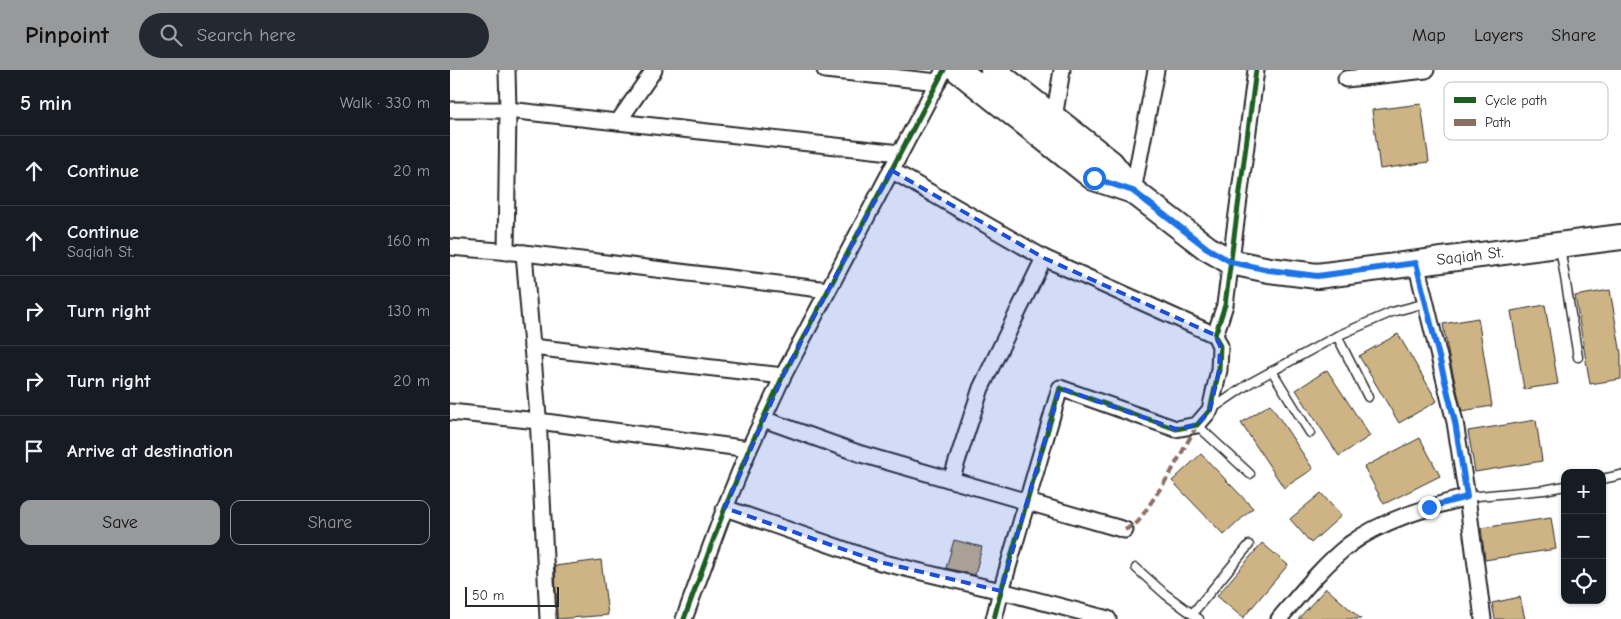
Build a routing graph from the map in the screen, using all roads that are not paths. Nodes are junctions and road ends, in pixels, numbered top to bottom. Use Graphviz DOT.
graph roads {
  1 [pos="507,70"];
  2 [pos="654,70"];
  3 [pos="825,70"];
  4 [pos="958,70"];
  5 [pos="994,70"];
  6 [pos="1062,70"];
  7 [pos="1156,70"];
  8 [pos="1256,70"];
  9 [pos="1426,70"];
  10 [pos="1382,72"];
  11 [pos="941,76"];
  12 [pos="1346,79"];
  13 [pos="450,110"];
  14 [pos="508,110"];
  15 [pos="1054,118"];
  16 [pos="618,122"];
  17 [pos="900,153"];
  18 [pos="891,170"];
  19 [pos="1133,191"];
  20 [pos="1621,238"];
  21 [pos="1560,245"];
  22 [pos="450,248"];
  23 [pos="506,252"];
  24 [pos="524,253"];
  25 [pos="1044,258"];
  26 [pos="1231,262"];
  27 [pos="1416,263"];
  28 [pos="828,290"];
  29 [pos="1426,303"];
  30 [pos="1215,335"];
  31 [pos="1336,336"];
  32 [pos="532,347"];
  33 [pos="1578,357"];
  34 [pos="1272,371"];
  35 [pos="783,376"];
  36 [pos="1368,397"];
  37 [pos="1210,410"];
  38 [pos="450,412"];
  39 [pos="763,419"];
  40 [pos="538,421"];
  41 [pos="1197,425"];
  42 [pos="1310,433"];
  43 [pos="748,449"];
  44 [pos="1250,474"];
  45 [pos="1621,475"];
  46 [pos="1606,478"];
  47 [pos="951,480"];
  48 [pos="1561,487"];
  49 [pos="1467,497"];
  50 [pos="1027,502"];
  51 [pos="725,508"];
  52 [pos="1125,530"];
  53 [pos="1249,545"];
  54 [pos="1136,568"];
  55 [pos="1000,591"];
  56 [pos="1192,614"];
  57 [pos="548,619"];
  58 [pos="684,619"];
  59 [pos="994,619"];
  60 [pos="1108,619"];
  61 [pos="1200,619"];
  62 [pos="1279,619"];
  63 [pos="1483,619"];
  1 -- 14 [label="street"];
  2 -- 16 [label="street"];
  3 -- 11 [label="street"];
  4 -- 19 [label="main road"];
  5 -- 15 [label="main road"];
  6 -- 15 [label="street"];
  7 -- 19 [label="street"];
  8 -- 26 [label="street"];
  9 -- 10 [label="street"];
  10 -- 12 [label="street"];
  11 -- 17 [label="street"];
  13 -- 14 [label="street"];
  14 -- 16 [label="street"];
  14 -- 23 [label="street"];
  15 -- 19 [label="main road"];
  16 -- 17 [label="street"];
  17 -- 18 [label="street"];
  18 -- 25 [label="street"];
  18 -- 28 [label="street"];
  19 -- 26 [label="main road, Saqiah St."];
  20 -- 21 [label="main road, Saqiah St."];
  21 -- 27 [label="main road, Saqiah St."];
  21 -- 33 [label="lane"];
  22 -- 23 [label="street"];
  23 -- 24 [label="street"];
  24 -- 28 [label="street"];
  24 -- 32 [label="street"];
  25 -- 30 [label="street"];
  25 -- 47 [label="street"];
  26 -- 27 [label="main road, Saqiah St."];
  26 -- 30 [label="street"];
  27 -- 29 [label="street"];
  28 -- 35 [label="street"];
  29 -- 31 [label="lane"];
  29 -- 49 [label="street"];
  30 -- 37 [label="street"];
  31 -- 34 [label="lane"];
  31 -- 36 [label="lane"];
  32 -- 35 [label="street"];
  32 -- 40 [label="street"];
  34 -- 37 [label="lane"];
  34 -- 42 [label="lane"];
  35 -- 39 [label="street"];
  37 -- 41 [label="street"];
  38 -- 40 [label="street"];
  39 -- 43 [label="street"];
  39 -- 47 [label="street"];
  40 -- 43 [label="street"];
  40 -- 57 [label="street"];
  41 -- 44 [label="lane"];
  41 -- 50 [label="street"];
  43 -- 51 [label="street"];
  45 -- 46 [label="lane"];
  47 -- 50 [label="street"];
  48 -- 49 [label="lane"];
  49 -- 62 [label="street"];
  49 -- 63 [label="street"];
  50 -- 52 [label="street"];
  50 -- 55 [label="street"];
  51 -- 55 [label="street"];
  51 -- 58 [label="street"];
  53 -- 56 [label="lane"];
  54 -- 56 [label="lane"];
  55 -- 59 [label="street"];
  55 -- 60 [label="street"];
  56 -- 61 [label="lane"];
}
